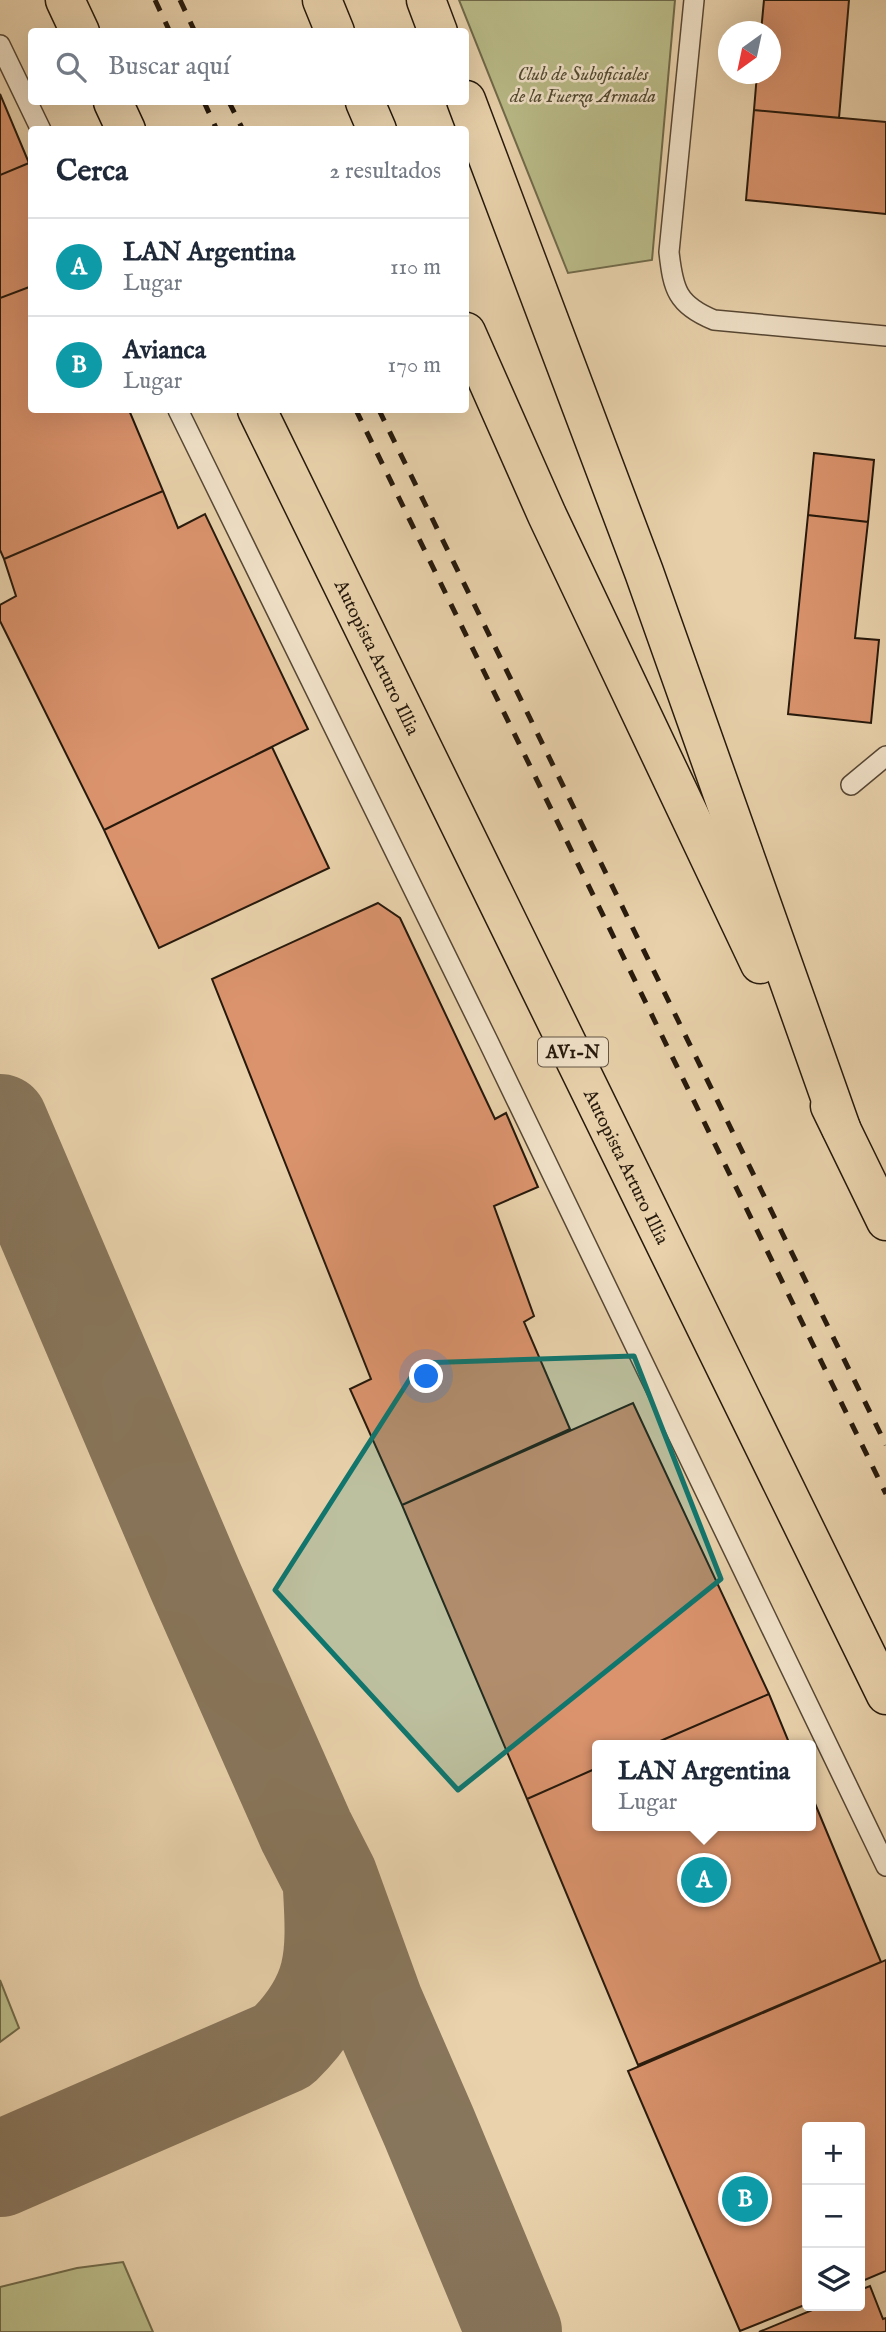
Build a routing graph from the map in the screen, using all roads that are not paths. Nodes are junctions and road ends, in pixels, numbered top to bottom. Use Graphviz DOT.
graph roads {
  1 [pos="65,0"];
  2 [pos="322,0"];
  3 [pos="426,0"];
  4 [pos="694,0"];
  5 [pos="78,28"];
  6 [pos="333,28"];
  7 [pos="436,28"];
  8 [pos="0,45"];
  9 [pos="28,103"];
  10 [pos="29,105"];
  11 [pos="114,105"];
  12 [pos="366,105"];
  13 [pos="468,105"];
  14 [pos="39,126"];
  15 [pos="124,126"];
  16 [pos="375,126"];
  17 [pos="886,336"];
  18 [pos="469,339"];
  19 [pos="179,413"];
  20 [pos="258,413"];
  21 [pos="886,756"];
  22 [pos="851,785"];
  23 [pos="841,1128"];
  24 [pos="886,1220"];
  25 [pos="886,1695"];
  26 [pos="886,1867"];
  1 -- 5 [label="highway"];
  2 -- 6 [label="highway"];
  3 -- 7 [label="highway"];
  4 -- 17 [label="lane"];
  8 -- 9 [label="lane"];
  10 -- 14 [label="lane"];
  11 -- 15 [label="highway"];
  12 -- 16 [label="highway"];
  13 -- 23 [label="highway"];
  18 -- 23 [label="highway"];
  19 -- 26 [label="lane"];
  20 -- 25 [label="highway, Autopista Arturo Illia / AV1-N"];
  21 -- 22 [label="lane"];
  23 -- 24 [label="highway"];
}
